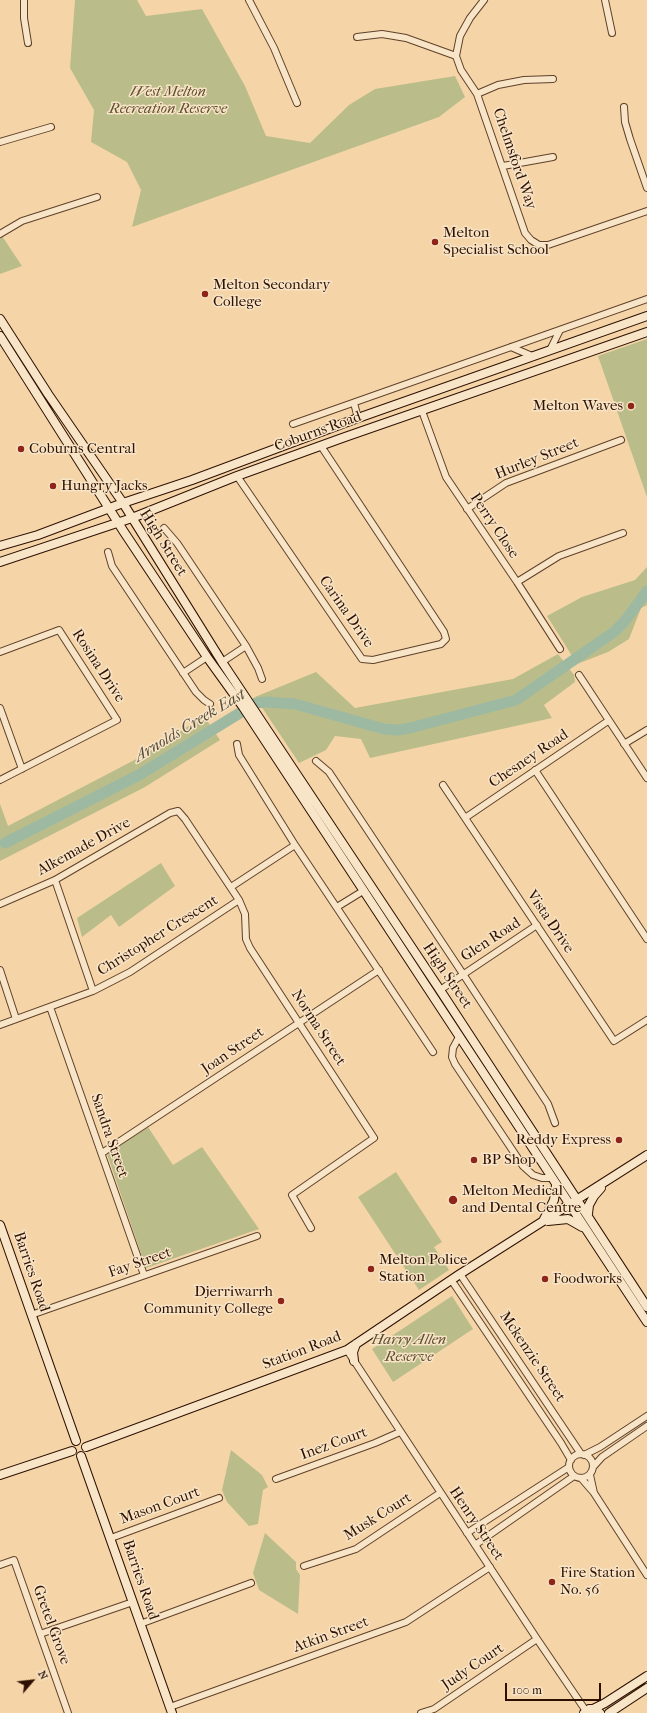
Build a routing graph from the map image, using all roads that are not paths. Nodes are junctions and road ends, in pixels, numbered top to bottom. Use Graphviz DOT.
graph roads {
  1 [pos="24,0"];
  2 [pos="249,0"];
  3 [pos="484,0"];
  4 [pos="605,0"];
  5 [pos="612,33"];
  6 [pos="357,37"];
  7 [pos="28,43"];
  8 [pos="456,56"];
  9 [pos="553,79"];
  10 [pos="477,94"];
  11 [pos="297,102"];
  12 [pos="624,106"];
  13 [pos="51,127"];
  14 [pos="0,142"];
  15 [pos="553,157"];
  16 [pos="503,166"];
  17 [pos="647,188"];
  18 [pos="97,197"];
  19 [pos="647,211"];
  20 [pos="0,234"];
  21 [pos="647,299"];
  22 [pos="647,316"];
  23 [pos="0,319"];
  24 [pos="610,329"];
  25 [pos="560,330"];
  26 [pos="647,332"];
  27 [pos="0,336"];
  28 [pos="615,344"];
  29 [pos="511,348"];
  30 [pos="550,350"];
  31 [pos="532,356"];
  32 [pos="417,397"];
  33 [pos="354,403"];
  34 [pos="422,411"];
  35 [pos="358,418"];
  36 [pos="293,424"];
  37 [pos="621,440"];
  38 [pos="321,446"];
  39 [pos="238,476"];
  40 [pos="122,503"];
  41 [pos="109,508"];
  42 [pos="467,510"];
  43 [pos="132,518"];
  44 [pos="118,522"];
  45 [pos="164,528"];
  46 [pos="623,533"];
  47 [pos="0,546"];
  48 [pos="108,552"];
  49 [pos="0,562"];
  50 [pos="518,582"];
  51 [pos="246,646"];
  52 [pos="560,649"];
  53 [pos="215,651"];
  54 [pos="0,652"];
  55 [pos="206,657"];
  56 [pos="222,662"];
  57 [pos="214,667"];
  58 [pos="184,673"];
  59 [pos="579,675"];
  60 [pos="262,679"];
  61 [pos="210,704"];
  62 [pos="246,705"];
  63 [pos="0,708"];
  64 [pos="252,714"];
  65 [pos="608,721"];
  66 [pos="647,730"];
  67 [pos="236,744"];
  68 [pos="624,744"];
  69 [pos="316,761"];
  70 [pos="22,769"];
  71 [pos="535,770"];
  72 [pos="647,778"];
  73 [pos="0,780"];
  74 [pos="443,784"];
  75 [pos="178,811"];
  76 [pos="465,818"];
  77 [pos="295,845"];
  78 [pos="55,880"];
  79 [pos="370,885"];
  80 [pos="231,887"];
  81 [pos="363,891"];
  82 [pos="239,900"];
  83 [pos="0,904"];
  84 [pos="337,907"];
  85 [pos="537,925"];
  86 [pos="647,939"];
  87 [pos="0,970"];
  88 [pos="379,970"];
  89 [pos="463,974"];
  90 [pos="440,990"];
  91 [pos="93,991"];
  92 [pos="432,993"];
  93 [pos="50,1006"];
  94 [pos="16,1019"];
  95 [pos="647,1020"];
  96 [pos="299,1022"];
  97 [pos="0,1025"];
  98 [pos="459,1036"];
  99 [pos="434,1052"];
  100 [pos="555,1123"];
  101 [pos="102,1153"];
  102 [pos="647,1155"];
  103 [pos="609,1180"];
  104 [pos="553,1181"];
  105 [pos="578,1199"];
  106 [pos="569,1205"];
  107 [pos="588,1214"];
  108 [pos="543,1222"];
  109 [pos="0,1225"];
  110 [pos="311,1228"];
  111 [pos="587,1231"];
  112 [pos="257,1236"];
  113 [pos="144,1274"];
  114 [pos="460,1274"];
  115 [pos="452,1281"];
  116 [pos="647,1307"];
  117 [pos="32,1315"];
  118 [pos="647,1322"];
  119 [pos="357,1343"];
  120 [pos="347,1350"];
  121 [pos="354,1361"];
  122 [pos="647,1416"];
  123 [pos="647,1426"];
  124 [pos="400,1432"];
  125 [pos="76,1441"];
  126 [pos="86,1446"];
  127 [pos="72,1451"];
  128 [pos="582,1454"];
  129 [pos="82,1456"];
  130 [pos="571,1460"];
  131 [pos="569,1467"];
  132 [pos="593,1467"];
  133 [pos="590,1474"];
  134 [pos="0,1475"];
  135 [pos="574,1476"];
  136 [pos="581,1478"];
  137 [pos="276,1479"];
  138 [pos="440,1492"];
  139 [pos="594,1493"];
  140 [pos="219,1498"];
  141 [pos="467,1533"];
  142 [pos="111,1538"];
  143 [pos="475,1545"];
  144 [pos="0,1565"];
  145 [pos="304,1566"];
  146 [pos="490,1567"];
  147 [pos="647,1575"];
  148 [pos="252,1583"];
  149 [pos="133,1602"];
  150 [pos="140,1624"];
  151 [pos="40,1634"];
  152 [pos="537,1640"];
  153 [pos="647,1676"];
  154 [pos="647,1688"];
  155 [pos="171,1710"];
  156 [pos="591,1711"];
  157 [pos="68,1713"];
  158 [pos="421,1713"];
  159 [pos="609,1713"];
  1 -- 7 [label="street"];
  2 -- 11 [label="street"];
  3 -- 8 [label="street"];
  4 -- 5 [label="street"];
  6 -- 8 [label="street"];
  8 -- 10 [label="street, Chelmsford Way"];
  9 -- 10 [label="street"];
  10 -- 16 [label="street, Chelmsford Way"];
  12 -- 17 [label="street"];
  13 -- 14 [label="street"];
  15 -- 16 [label="street"];
  16 -- 19 [label="street, Chelmsford Way"];
  18 -- 20 [label="street"];
  21 -- 25 [label="street, Coburns Road"];
  22 -- 24 [label="street, Coburns Road"];
  23 -- 40 [label="street, High Street"];
  24 -- 28 [label="street"];
  24 -- 30 [label="street, Coburns Road"];
  25 -- 29 [label="street, Coburns Road"];
  25 -- 30 [label="street"];
  26 -- 28 [label="street, Coburns Road"];
  27 -- 41 [label="street, High Street"];
  28 -- 34 [label="street, Coburns Road"];
  29 -- 31 [label="street"];
  29 -- 33 [label="street, Coburns Road"];
  30 -- 31 [label="street, Coburns Road"];
  31 -- 32 [label="street, Coburns Road"];
  32 -- 34 [label="street"];
  32 -- 35 [label="street, Coburns Road"];
  33 -- 35 [label="street, Coburns Road"];
  33 -- 36 [label="street, Coburns Road"];
  34 -- 38 [label="street, Coburns Road"];
  34 -- 42 [label="street, Perry Close"];
  35 -- 40 [label="street, Coburns Road"];
  37 -- 42 [label="street, Hurley Street"];
  38 -- 39 [label="street, Coburns Road"];
  38 -- 39 [label="street, Carina Drive"];
  39 -- 43 [label="street, Coburns Road"];
  40 -- 41 [label="street, Coburns Road"];
  40 -- 43 [label="street, High Street"];
  41 -- 44 [label="street, High Street"];
  41 -- 47 [label="street, Coburns Road"];
  42 -- 50 [label="street, Perry Close"];
  43 -- 44 [label="street, Coburns Road"];
  43 -- 53 [label="street, High Street"];
  44 -- 49 [label="street, Coburns Road"];
  44 -- 55 [label="street, High Street"];
  45 -- 51 [label="street, High Street"];
  46 -- 50 [label="street"];
  48 -- 58 [label="street"];
  50 -- 52 [label="street, Perry Close"];
  51 -- 56 [label="street"];
  51 -- 60 [label="street, High Street"];
  53 -- 55 [label="street"];
  53 -- 56 [label="street, High Street"];
  54 -- 70 [label="street, Rosina Drive"];
  55 -- 57 [label="street, High Street"];
  55 -- 58 [label="street"];
  56 -- 57 [label="street"];
  56 -- 62 [label="street, High Street"];
  57 -- 62 [label="street, High Street"];
  58 -- 61 [label="street"];
  59 -- 65 [label="street"];
  62 -- 64 [label="street, High Street"];
  63 -- 70 [label="street"];
  64 -- 79 [label="street, High Street"];
  64 -- 81 [label="street, High Street"];
  65 -- 68 [label="street"];
  65 -- 71 [label="street, Chesney Road"];
  66 -- 68 [label="street"];
  67 -- 77 [label="street"];
  68 -- 72 [label="street"];
  69 -- 89 [label="street, High Street"];
  70 -- 73 [label="street, Rosina Drive"];
  71 -- 76 [label="street, Chesney Road"];
  71 -- 86 [label="street"];
  74 -- 76 [label="street, Vista Drive"];
  75 -- 78 [label="street, Alkemade Drive"];
  75 -- 80 [label="street, Norma Street"];
  76 -- 85 [label="street, Vista Drive"];
  77 -- 80 [label="street"];
  77 -- 84 [label="street"];
  78 -- 83 [label="street, Alkemade Drive"];
  78 -- 91 [label="street"];
  79 -- 81 [label="street"];
  79 -- 90 [label="street, High Street"];
  80 -- 82 [label="street, Norma Street"];
  81 -- 84 [label="street"];
  81 -- 92 [label="street, High Street"];
  82 -- 91 [label="street, Christopher Crescent"];
  82 -- 96 [label="street, Norma Street"];
  84 -- 88 [label="street"];
  85 -- 89 [label="street, Glen Road"];
  85 -- 95 [label="street, Vista Drive"];
  87 -- 94 [label="street"];
  88 -- 96 [label="street, Joan Street"];
  88 -- 99 [label="street"];
  89 -- 90 [label="street, Glen Road"];
  89 -- 100 [label="street, High Street"];
  90 -- 92 [label="street"];
  90 -- 105 [label="street, High Street"];
  91 -- 93 [label="street, Christopher Crescent"];
  92 -- 98 [label="street, High Street"];
  93 -- 94 [label="street, Christopher Crescent"];
  93 -- 101 [label="street, Sandra Street"];
  94 -- 97 [label="street, Christopher Crescent"];
  96 -- 101 [label="street, Joan Street"];
  96 -- 110 [label="street, Norma Street"];
  98 -- 104 [label="street, High Street"];
  98 -- 104 [label="street"];
  101 -- 113 [label="street, Sandra Street"];
  102 -- 103 [label="street"];
  103 -- 105 [label="street, Station Road"];
  103 -- 107 [label="street"];
  104 -- 106 [label="street, High Street"];
  104 -- 108 [label="street"];
  105 -- 106 [label="street, Station Road"];
  105 -- 107 [label="street, High Street"];
  106 -- 108 [label="street, Station Road"];
  106 -- 111 [label="street, High Street"];
  107 -- 116 [label="street, High Street"];
  108 -- 111 [label="street"];
  108 -- 114 [label="street, Station Road"];
  109 -- 117 [label="street, Barries Road"];
  111 -- 118 [label="street, High Street"];
  112 -- 113 [label="street, Fay Street"];
  113 -- 117 [label="street, Fay Street"];
  114 -- 115 [label="street, Station Road"];
  114 -- 128 [label="street, Mckenzie Street"];
  115 -- 119 [label="street, Station Road"];
  115 -- 130 [label="street, Mckenzie Street"];
  117 -- 125 [label="street, Barries Road"];
  119 -- 120 [label="street, Station Road"];
  119 -- 121 [label="street"];
  120 -- 121 [label="street, Henry Street"];
  120 -- 126 [label="street, Station Road"];
  121 -- 124 [label="street, Henry Street"];
  122 -- 128 [label="street"];
  123 -- 132 [label="street"];
  124 -- 137 [label="street, Inez Court"];
  124 -- 138 [label="street, Henry Street"];
  125 -- 126 [label="street"];
  125 -- 127 [label="street"];
  126 -- 129 [label="street"];
  127 -- 129 [label="street"];
  127 -- 134 [label="street"];
  128 -- 130 [label="street"];
  128 -- 132 [label="street"];
  129 -- 142 [label="street, Barries Road"];
  130 -- 131 [label="street"];
  131 -- 135 [label="street"];
  131 -- 141 [label="street"];
  132 -- 133 [label="street"];
  133 -- 136 [label="street"];
  133 -- 139 [label="street"];
  135 -- 136 [label="street"];
  135 -- 143 [label="street"];
  136 -- 139 [label="street"];
  138 -- 141 [label="street, Henry Street"];
  138 -- 145 [label="street, Musk Court"];
  139 -- 147 [label="street"];
  140 -- 142 [label="street, Mason Court"];
  141 -- 143 [label="street, Henry Street"];
  142 -- 149 [label="street, Barries Road"];
  143 -- 146 [label="street, Henry Street"];
  144 -- 151 [label="street, Gretel Grove"];
  146 -- 152 [label="street, Henry Street"];
  146 -- 155 [label="street, Atkin Street"];
  148 -- 150 [label="street"];
  149 -- 150 [label="street, Barries Road"];
  149 -- 151 [label="street"];
  150 -- 155 [label="street, Barries Road"];
  151 -- 157 [label="street, Gretel Grove"];
  152 -- 156 [label="street, Henry Street"];
  152 -- 158 [label="street, Judy Court"];
  153 -- 156 [label="street"];
  154 -- 159 [label="street"];
}
